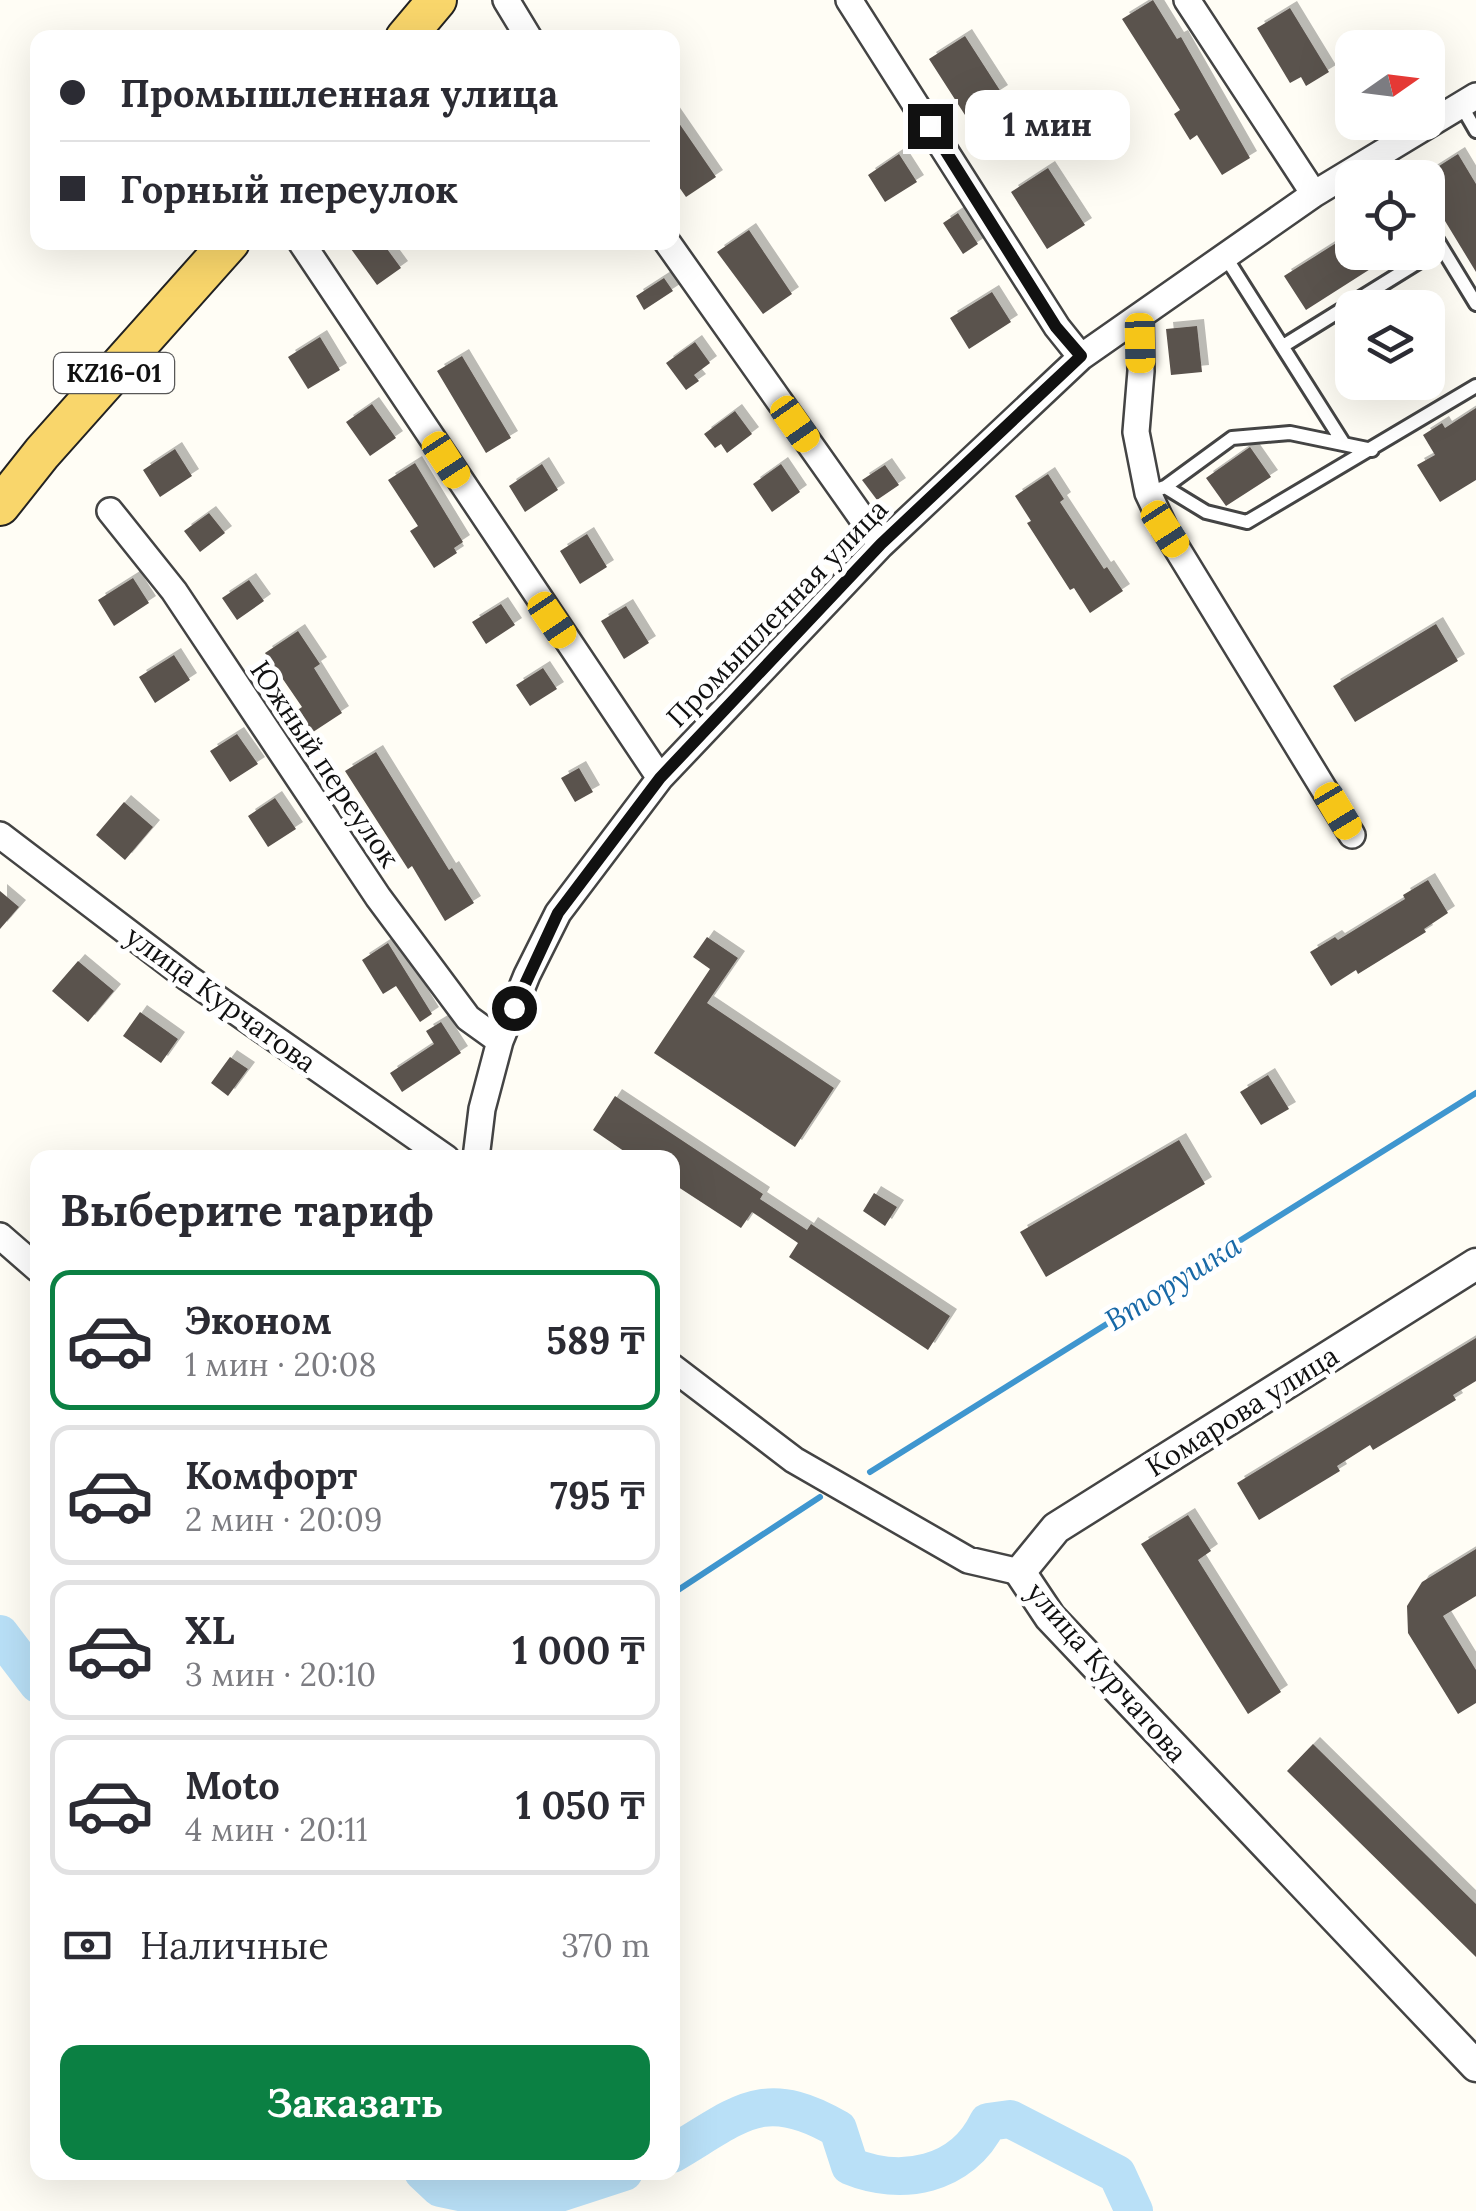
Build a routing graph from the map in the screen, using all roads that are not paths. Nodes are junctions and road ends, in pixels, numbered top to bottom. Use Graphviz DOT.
graph roads {
  1 [pos="437,0"];
  2 [pos="506,0"];
  3 [pos="850,0"];
  4 [pos="1187,0"];
  5 [pos="412,30"];
  6 [pos="525,30"];
  7 [pos="1468,101"];
  8 [pos="1476,131"];
  9 [pos="1383,152"];
  10 [pos="1388,160"];
  11 [pos="1314,194"];
  12 [pos="223,250"];
  13 [pos="306,250"];
  14 [pos="673,250"];
  15 [pos="1445,254"];
  16 [pos="1225,256"];
  17 [pos="1406,270"];
  18 [pos="1476,304"];
  19 [pos="1140,316"];
  20 [pos="1283,346"];
  21 [pos="1081,356"];
  22 [pos="1476,386"];
  23 [pos="1344,444"];
  24 [pos="1372,450"];
  25 [pos="1156,490"];
  26 [pos="0,506"];
  27 [pos="110,511"];
  28 [pos="881,544"];
  29 [pos="660,778"];
  30 [pos="0,835"];
  31 [pos="1352,835"];
  32 [pos="500,1041"];
  33 [pos="435,1150"];
  34 [pos="477,1150"];
  35 [pos="0,1236"];
  36 [pos="30,1262"];
  37 [pos="1476,1264"];
  38 [pos="680,1373"];
  39 [pos="1020,1572"];
  40 [pos="1476,2066"];
  1 -- 5 [label="main road"];
  2 -- 6 [label="street"];
  3 -- 21 [label="street"];
  4 -- 11 [label="street"];
  7 -- 8 [label="lane"];
  7 -- 9 [label="street, Промышленная улица"];
  9 -- 10 [label="lane"];
  9 -- 11 [label="street, Промышленная улица"];
  11 -- 16 [label="street, Промышленная улица"];
  12 -- 26 [label="main road, KZ16-01"];
  13 -- 29 [label="street"];
  14 -- 28 [label="street"];
  15 -- 18 [label="lane"];
  16 -- 19 [label="street, Промышленная улица"];
  16 -- 20 [label="lane"];
  17 -- 20 [label="lane"];
  19 -- 21 [label="street, Промышленная улица"];
  19 -- 25 [label="street"];
  20 -- 23 [label="lane"];
  21 -- 28 [label="street, Промышленная улица"];
  22 -- 24 [label="lane"];
  23 -- 24 [label="lane"];
  23 -- 25 [label="lane"];
  24 -- 25 [label="lane"];
  25 -- 31 [label="street"];
  27 -- 32 [label="street, Южный переулок"];
  28 -- 29 [label="street, Промышленная улица"];
  29 -- 32 [label="street, Промышленная улица"];
  30 -- 33 [label="street, улица Курчатова"];
  32 -- 34 [label="street, Промышленная улица"];
  35 -- 36 [label="street"];
  37 -- 39 [label="street, Комарова улица"];
  38 -- 39 [label="street, улица Курчатова"];
  39 -- 40 [label="street, улица Курчатова"];
}
